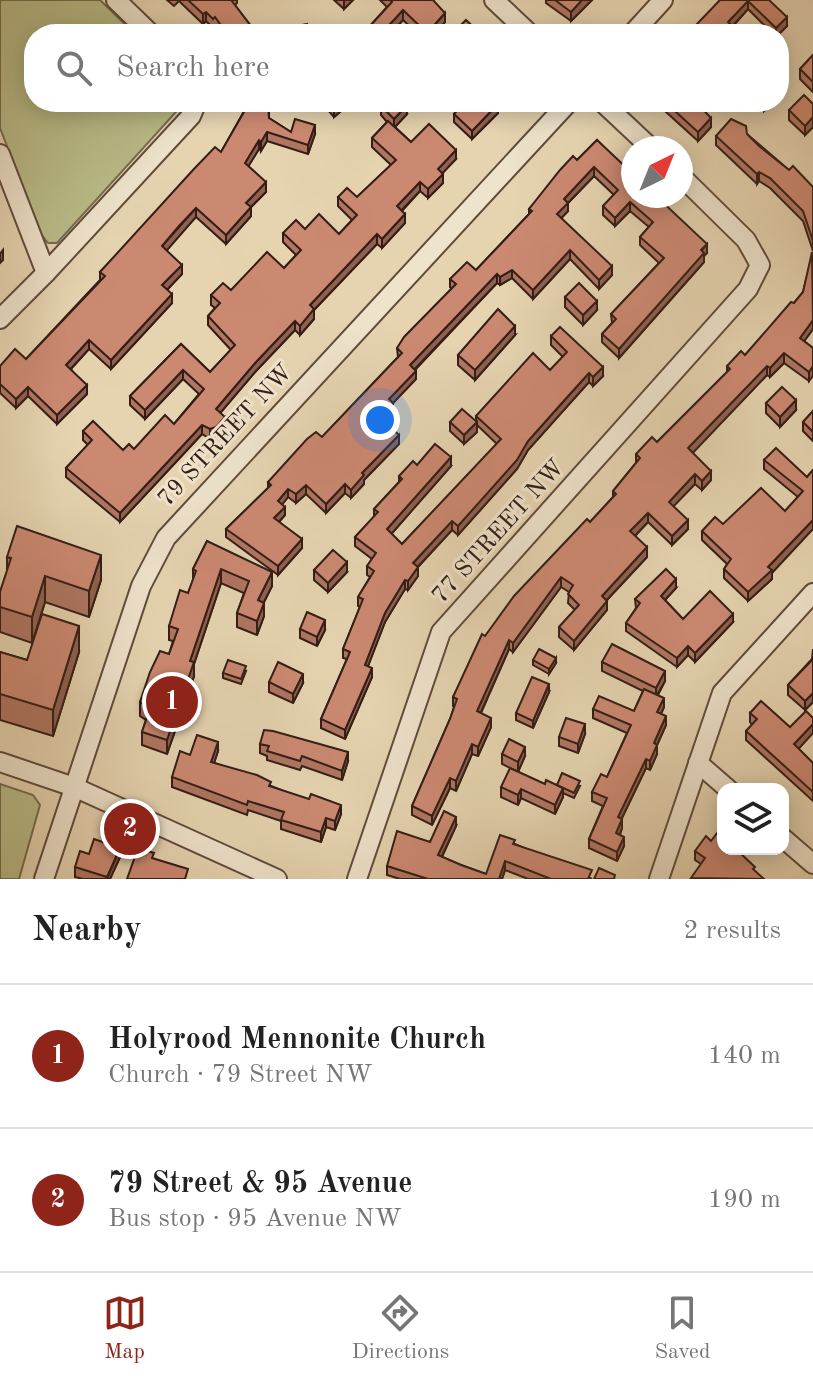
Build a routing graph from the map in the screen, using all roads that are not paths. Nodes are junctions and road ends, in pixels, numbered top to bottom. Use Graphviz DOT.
graph roads {
  1 [pos="116,0"];
  2 [pos="494,0"];
  3 [pos="663,0"];
  4 [pos="141,24"];
  5 [pos="519,24"];
  6 [pos="641,24"];
  7 [pos="193,112"];
  8 [pos="560,112"];
  9 [pos="613,112"];
  10 [pos="638,136"];
  11 [pos="0,154"];
  12 [pos="693,188"];
  13 [pos="46,273"];
  14 [pos="0,319"];
  15 [pos="813,593"];
  16 [pos="0,762"];
  17 [pos="698,763"];
  18 [pos="721,783"];
  19 [pos="74,787"];
  20 [pos="789,843"];
  21 [pos="813,864"];
  22 [pos="44,879"];
  23 [pos="277,879"];
  24 [pos="357,879"];
  25 [pos="659,879"];
  1 -- 4 [label="street"];
  2 -- 5 [label="street"];
  3 -- 6 [label="street"];
  7 -- 13 [label="street"];
  8 -- 19 [label="street, 79 STREET NW"];
  9 -- 10 [label="street"];
  11 -- 13 [label="street"];
  12 -- 24 [label="street, 77 STREET NW"];
  13 -- 14 [label="street"];
  15 -- 17 [label="street"];
  16 -- 19 [label="street"];
  17 -- 18 [label="street"];
  17 -- 25 [label="street"];
  19 -- 22 [label="street, 79 STREET NW"];
  19 -- 23 [label="street"];
  20 -- 21 [label="street"];
}
